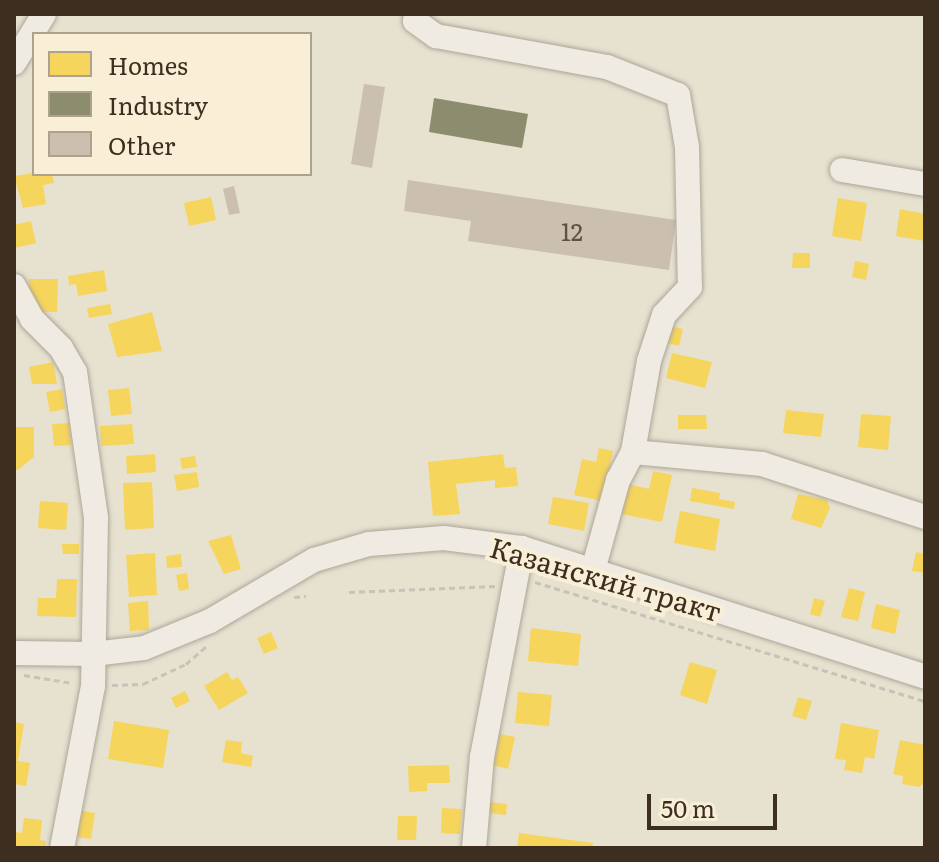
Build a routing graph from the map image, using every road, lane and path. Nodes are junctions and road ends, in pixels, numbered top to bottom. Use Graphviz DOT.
graph roads {
  1 [pos="44,14"];
  2 [pos="417,14"];
  3 [pos="33,32"];
  4 [pos="32,34"];
  5 [pos="14,63"];
  6 [pos="842,170"];
  7 [pos="925,184"];
  8 [pos="14,286"];
  9 [pos="633,452"];
  10 [pos="925,517"];
  11 [pos="522,548"];
  12 [pos="593,570"];
  13 [pos="514,586"];
  14 [pos="349,592"];
  15 [pos="306,596"];
  16 [pos="295,597"];
  17 [pos="14,653"];
  18 [pos="93,654"];
  19 [pos="925,677"];
  20 [pos="925,701"];
  21 [pos="62,848"];
  22 [pos="474,848"];
  1 -- 3 [label="street"];
  2 -- 9 [label="street"];
  4 -- 5 [label="street"];
  6 -- 7 [label="street"];
  8 -- 18 [label="street"];
  9 -- 10 [label="street"];
  9 -- 12 [label="street"];
  11 -- 12 [label="street, Казанский тракт"];
  11 -- 13 [label="street"];
  11 -- 18 [label="street, Казанский тракт"];
  12 -- 19 [label="street, Казанский тракт"];
  13 -- 14 [label="path"];
  13 -- 20 [label="path"];
  13 -- 22 [label="street"];
  15 -- 16 [label="path"];
  17 -- 18 [label="street, Казанский тракт"];
  18 -- 21 [label="street"];
}
